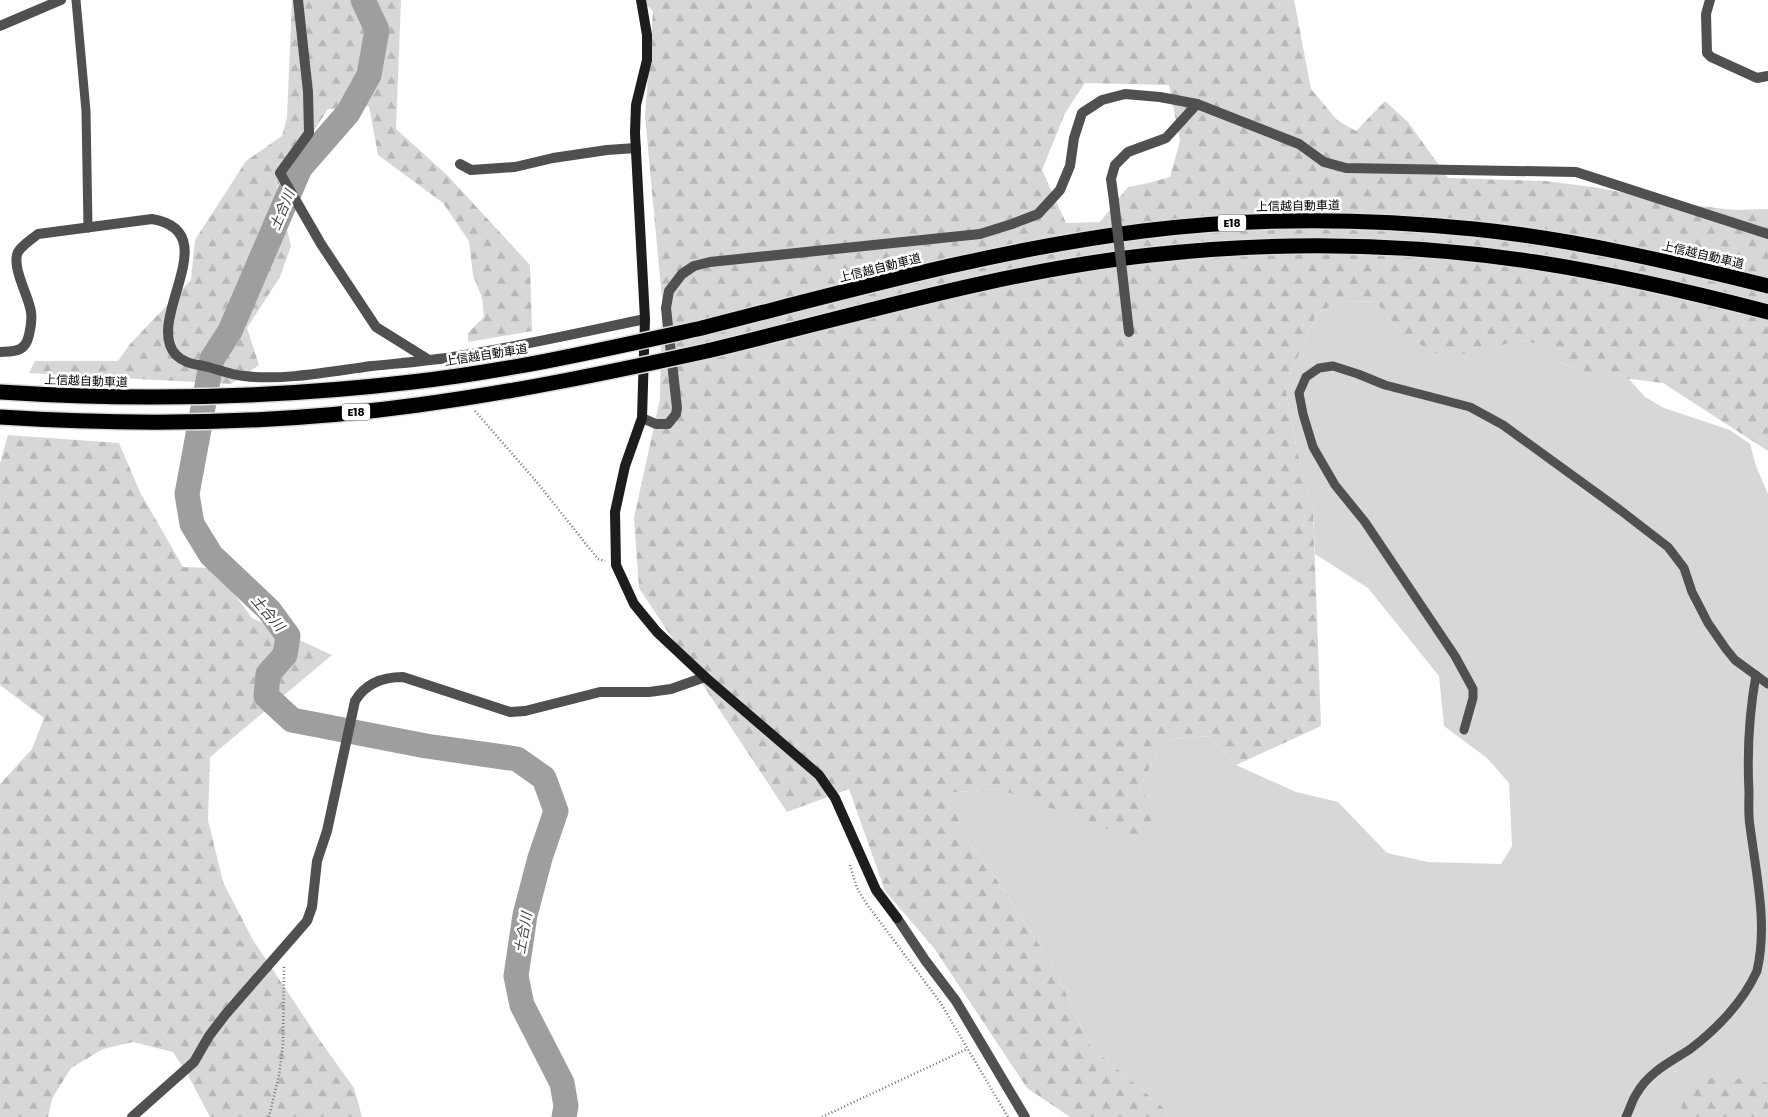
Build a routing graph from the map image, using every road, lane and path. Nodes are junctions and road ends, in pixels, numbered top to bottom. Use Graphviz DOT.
graph roads {
  1 [pos="61,0"];
  2 [pos="76,0"];
  3 [pos="298,0"];
  4 [pos="641,0"];
  5 [pos="1710,0"];
  6 [pos="0,26"];
  7 [pos="1768,76"];
  8 [pos="1197,104"];
  9 [pos="636,148"];
  10 [pos="460,164"];
  11 [pos="88,228"];
  12 [pos="1768,234"];
  13 [pos="1768,286"];
  14 [pos="1768,312"];
  15 [pos="645,319"];
  16 [pos="1129,332"];
  17 [pos="0,352"];
  18 [pos="429,360"];
  19 [pos="0,392"];
  20 [pos="473,409"];
  21 [pos="0,417"];
  22 [pos="642,418"];
  23 [pos="616,565"];
  24 [pos="1756,675"];
  25 [pos="705,677"];
  26 [pos="1768,684"];
  27 [pos="1464,730"];
  28 [pos="860,855"];
  29 [pos="284,947"];
  30 [pos="967,1049"];
  31 [pos="132,1117"];
  32 [pos="269,1117"];
  33 [pos="822,1117"];
  34 [pos="1008,1117"];
  35 [pos="1025,1117"];
  36 [pos="1626,1117"];
  1 -- 6 [label="street"];
  2 -- 11 [label="lane"];
  3 -- 18 [label="street"];
  4 -- 9 [label="street"];
  5 -- 7 [label="street"];
  8 -- 12 [label="street"];
  8 -- 16 [label="street, bridge"];
  8 -- 22 [label="street"];
  9 -- 10 [label="street"];
  9 -- 15 [label="street"];
  11 -- 17 [label="street"];
  11 -- 18 [label="street"];
  13 -- 19 [label="highway, 上信越自動車道 / E18, bridge"];
  14 -- 21 [label="highway, E18, bridge"];
  15 -- 18 [label="street"];
  15 -- 22 [label="street"];
  20 -- 23 [label="path"];
  22 -- 23 [label="street"];
  23 -- 25 [label="street"];
  24 -- 26 [label="lane"];
  24 -- 27 [label="lane"];
  24 -- 36 [label="lane"];
  25 -- 28 [label="street"];
  25 -- 29 [label="street"];
  28 -- 30 [label="path"];
  28 -- 35 [label="street"];
  29 -- 31 [label="street"];
  29 -- 32 [label="path"];
  30 -- 33 [label="path"];
  30 -- 34 [label="path"];
}
